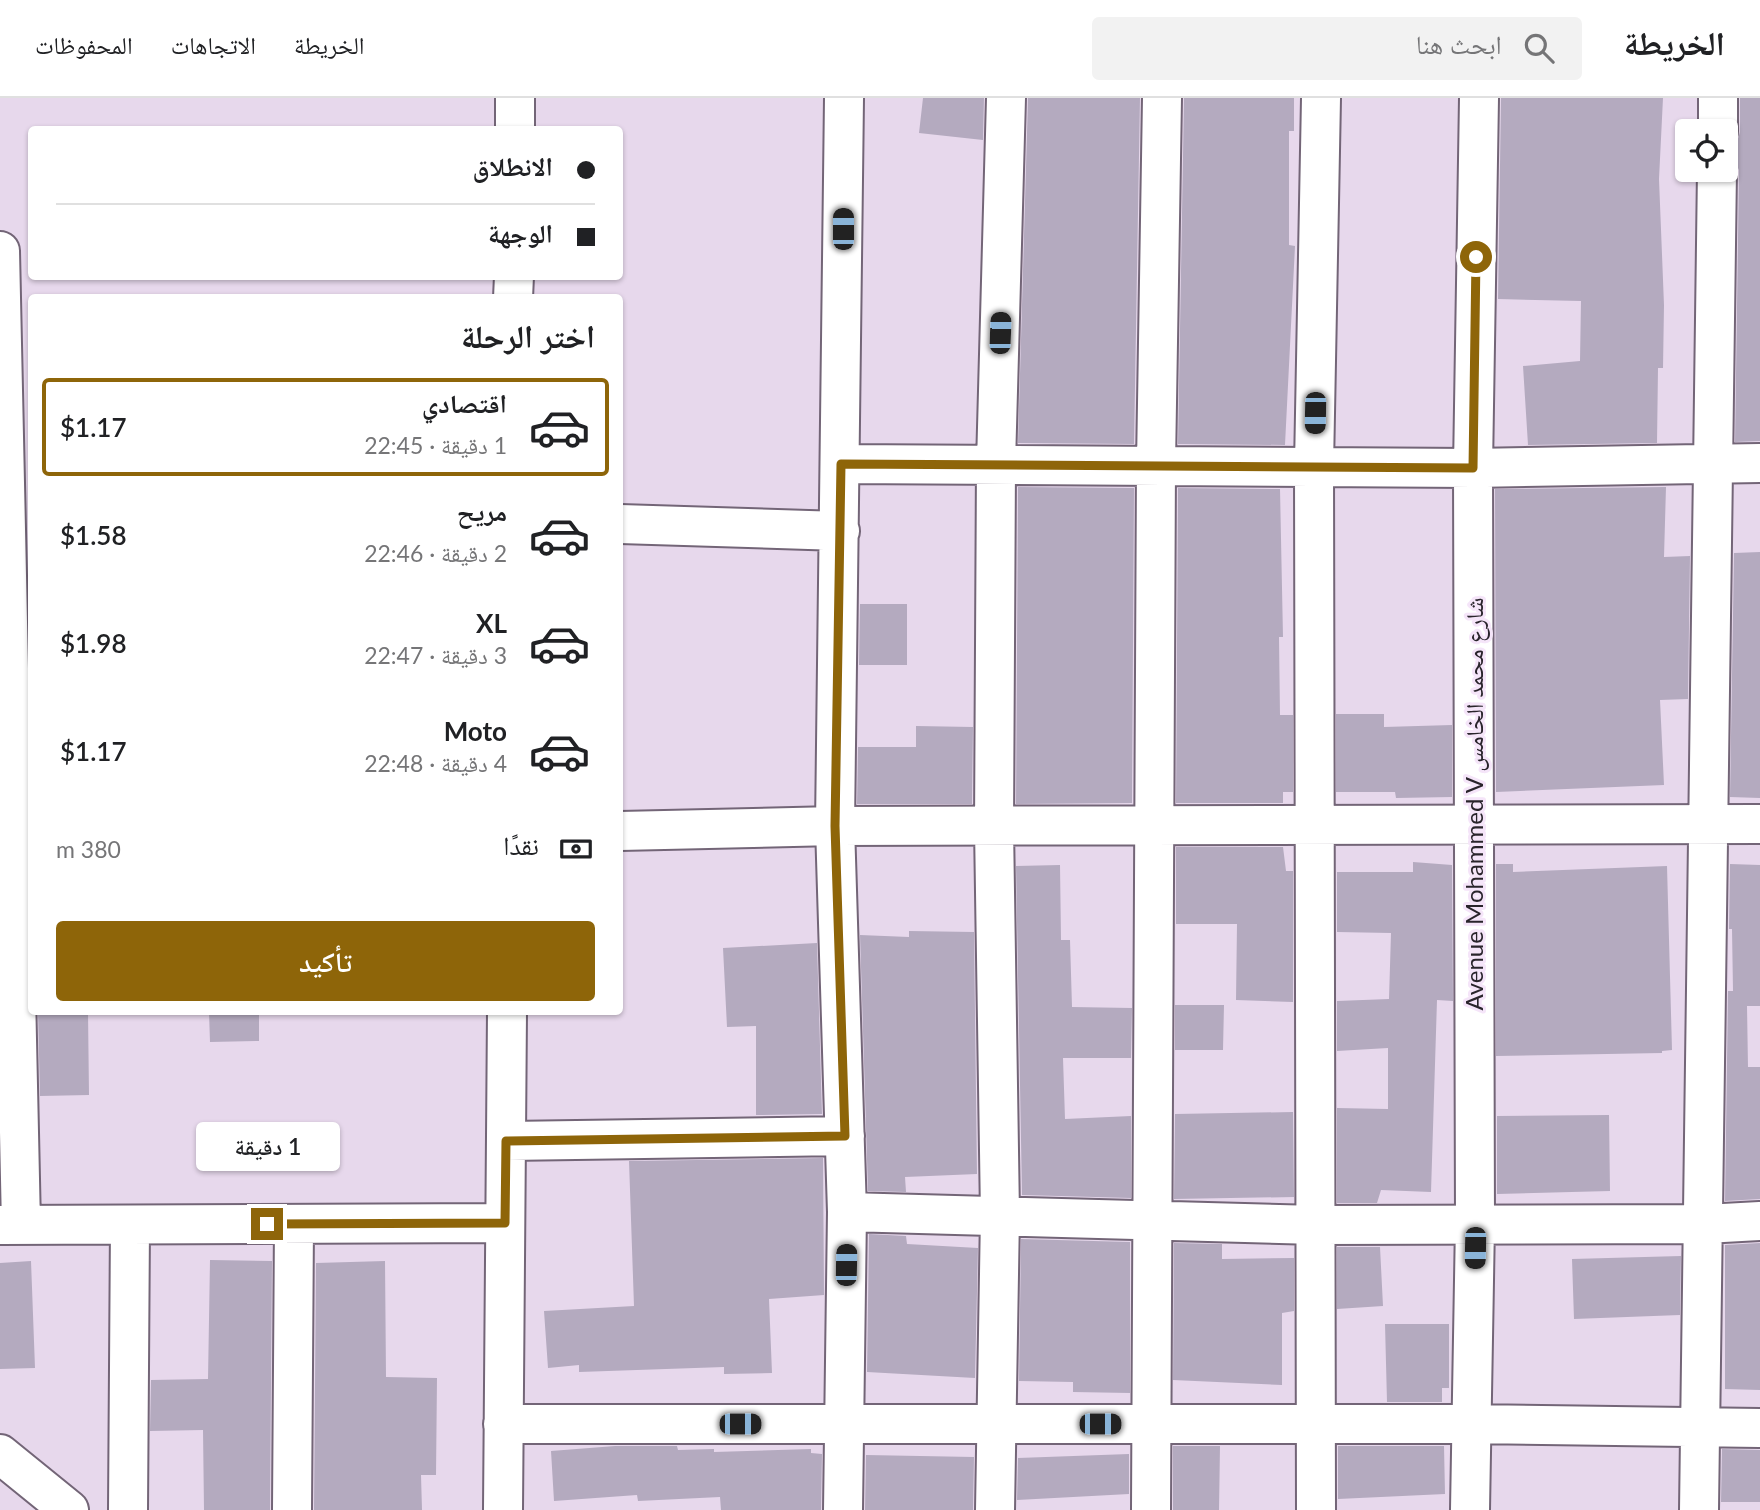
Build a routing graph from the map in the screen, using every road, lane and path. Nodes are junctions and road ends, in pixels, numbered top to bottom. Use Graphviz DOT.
graph roads {
  1 [pos="515,98"];
  2 [pos="844,98"];
  3 [pos="1006,98"];
  4 [pos="1162,98"];
  5 [pos="1321,98"];
  6 [pos="1479,98"];
  7 [pos="1718,98"];
  8 [pos="1718,119"];
  9 [pos="515,126"];
  10 [pos="1717,182"];
  11 [pos="0,251"];
  12 [pos="0,257"];
  13 [pos="28,257"];
  14 [pos="2,367"];
  15 [pos="1760,463"];
  16 [pos="841,464"];
  17 [pos="996,464"];
  18 [pos="1156,464"];
  19 [pos="1712,465"];
  20 [pos="1314,466"];
  21 [pos="1473,468"];
  22 [pos="13,519"];
  23 [pos="623,524"];
  24 [pos="840,531"];
  25 [pos="1710,824"];
  26 [pos="1760,824"];
  27 [pos="14,826"];
  28 [pos="835,826"];
  29 [pos="1157,826"];
  30 [pos="1317,826"];
  31 [pos="1472,826"];
  32 [pos="994,827"];
  33 [pos="623,831"];
  34 [pos="507,1015"];
  35 [pos="845,1136"];
  36 [pos="506,1141"];
  37 [pos="847,1212"];
  38 [pos="1000,1215"];
  39 [pos="1760,1221"];
  40 [pos="1154,1222"];
  41 [pos="505,1223"];
  42 [pos="1475,1223"];
  43 [pos="294,1224"];
  44 [pos="1705,1224"];
  45 [pos="10,1225"];
  46 [pos="130,1225"];
  47 [pos="1316,1225"];
  48 [pos="503,1424"];
  49 [pos="845,1424"];
  50 [pos="997,1424"];
  51 [pos="1151,1424"];
  52 [pos="1318,1424"];
  53 [pos="1471,1424"];
  54 [pos="1700,1427"];
  55 [pos="1760,1428"];
  56 [pos="0,1454"];
  57 [pos="69,1510"];
  58 [pos="128,1510"];
  59 [pos="292,1510"];
  60 [pos="503,1510"];
  61 [pos="844,1510"];
  62 [pos="995,1510"];
  63 [pos="1151,1510"];
  64 [pos="1316,1510"];
  65 [pos="1470,1510"];
  66 [pos="1699,1510"];
  1 -- 9 [label="street"];
  2 -- 16 [label="street"];
  3 -- 17 [label="street"];
  4 -- 18 [label="street"];
  5 -- 20 [label="street"];
  6 -- 21 [label="street, Avenue Mohammed V شارع محمد الخامس"];
  7 -- 8 [label="street"];
  10 -- 19 [label="street"];
  11 -- 12 [label="street"];
  12 -- 13 [label="street"];
  12 -- 14 [label="street"];
  14 -- 22 [label="street"];
  15 -- 19 [label="street"];
  16 -- 17 [label="street"];
  16 -- 24 [label="street"];
  17 -- 18 [label="street"];
  17 -- 32 [label="street"];
  18 -- 20 [label="street"];
  18 -- 29 [label="street"];
  19 -- 21 [label="street"];
  19 -- 25 [label="street"];
  20 -- 21 [label="street"];
  20 -- 30 [label="street"];
  21 -- 31 [label="street, Avenue Mohammed V شارع محمد الخامس"];
  22 -- 27 [label="street"];
  23 -- 24 [label="street"];
  24 -- 28 [label="street"];
  25 -- 26 [label="street"];
  25 -- 31 [label="street"];
  25 -- 44 [label="street"];
  27 -- 45 [label="street"];
  28 -- 32 [label="street"];
  28 -- 33 [label="street"];
  28 -- 35 [label="street"];
  29 -- 30 [label="street"];
  29 -- 32 [label="street"];
  29 -- 40 [label="street"];
  30 -- 31 [label="street"];
  30 -- 47 [label="street"];
  31 -- 42 [label="street, Avenue Mohammed V شارع محمد الخامس"];
  32 -- 38 [label="street"];
  34 -- 36 [label="street"];
  35 -- 36 [label="street"];
  35 -- 37 [label="street"];
  36 -- 41 [label="street"];
  37 -- 38 [label="street"];
  37 -- 49 [label="street"];
  38 -- 40 [label="street"];
  38 -- 50 [label="street"];
  39 -- 44 [label="street"];
  40 -- 47 [label="street"];
  40 -- 51 [label="street"];
  41 -- 43 [label="street"];
  41 -- 48 [label="street"];
  42 -- 44 [label="street"];
  42 -- 47 [label="street"];
  42 -- 53 [label="street, Avenue Mohammed V شارع محمد الخامس"];
  43 -- 46 [label="street"];
  43 -- 59 [label="street"];
  44 -- 54 [label="street"];
  45 -- 46 [label="street"];
  46 -- 58 [label="street"];
  47 -- 52 [label="street"];
  48 -- 49 [label="street"];
  48 -- 60 [label="street"];
  49 -- 50 [label="street"];
  49 -- 61 [label="street"];
  50 -- 51 [label="street"];
  50 -- 62 [label="street"];
  51 -- 52 [label="street"];
  51 -- 63 [label="street"];
  52 -- 53 [label="street"];
  52 -- 64 [label="street"];
  53 -- 54 [label="street"];
  53 -- 65 [label="street, Avenue Mohammed V شارع محمد الخامس"];
  54 -- 55 [label="street"];
  54 -- 66 [label="street"];
  56 -- 57 [label="street"];
}
